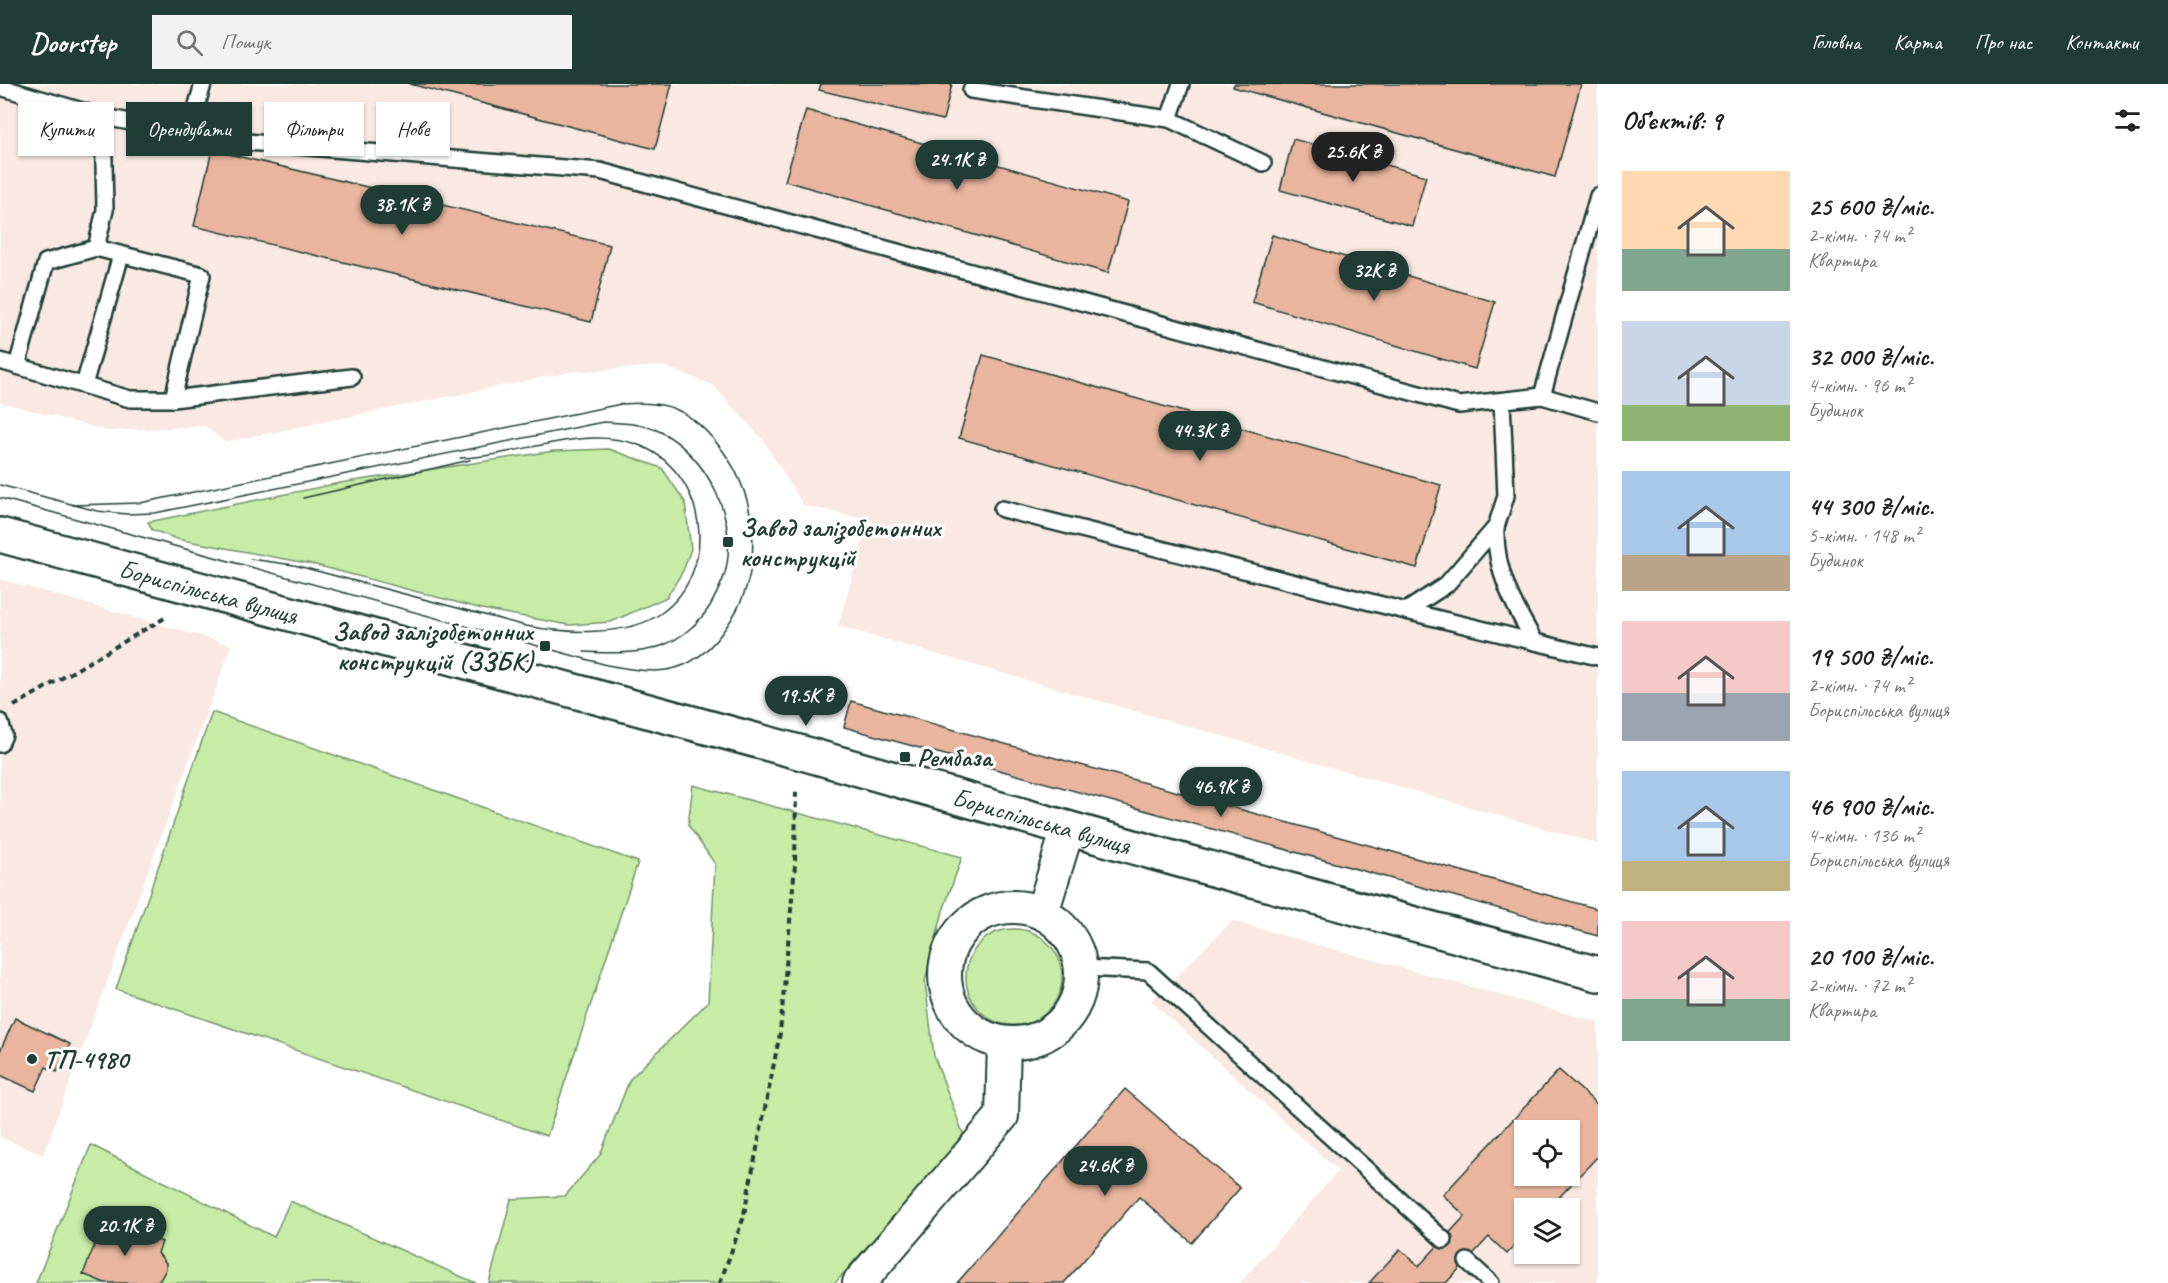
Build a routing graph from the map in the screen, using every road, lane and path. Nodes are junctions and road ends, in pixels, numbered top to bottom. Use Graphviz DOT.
graph roads {
  1 [pos="202,84"];
  2 [pos="1181,84"];
  3 [pos="0,87"];
  4 [pos="971,90"];
  5 [pos="52,102"];
  6 [pos="197,102"];
  7 [pos="1169,119"];
  8 [pos="252,142"];
  9 [pos="104,156"];
  10 [pos="1263,163"];
  11 [pos="1598,196"];
  12 [pos="96,248"];
  13 [pos="120,255"];
  14 [pos="0,361"];
  15 [pos="17,366"];
  16 [pos="352,377"];
  17 [pos="84,385"];
  18 [pos="1542,396"];
  19 [pos="173,399"];
  20 [pos="1502,401"];
  21 [pos="1598,412"];
  22 [pos="1002,509"];
  23 [pos="1496,527"];
  24 [pos="0,535"];
  25 [pos="1407,611"];
  26 [pos="168,616"];
  27 [pos="1535,642"];
  28 [pos="1598,657"];
  29 [pos="10,708"];
  30 [pos="0,722"];
  31 [pos="0,744"];
  32 [pos="796,790"];
  33 [pos="1068,828"];
  34 [pos="1042,913"];
  35 [pos="1082,968"];
  36 [pos="1598,974"];
  37 [pos="1004,1043"];
  38 [pos="1444,1240"];
  39 [pos="1467,1261"];
  40 [pos="720,1283"];
  41 [pos="859,1283"];
  42 [pos="1491,1283"];
  1 -- 6 [label="lane"];
  2 -- 7 [label="lane"];
  3 -- 5 [label="lane"];
  4 -- 7 [label="lane"];
  7 -- 10 [label="lane"];
  8 -- 20 [label="lane"];
  9 -- 12 [label="lane"];
  11 -- 18 [label="lane"];
  12 -- 13 [label="lane"];
  12 -- 15 [label="lane"];
  13 -- 17 [label="lane"];
  13 -- 19 [label="lane"];
  14 -- 15 [label="lane"];
  15 -- 17 [label="lane"];
  16 -- 19 [label="lane"];
  17 -- 19 [label="lane"];
  18 -- 20 [label="lane"];
  18 -- 21 [label="lane"];
  20 -- 23 [label="lane"];
  22 -- 25 [label="lane"];
  23 -- 25 [label="lane"];
  23 -- 27 [label="lane"];
  24 -- 33 [label="main road, Бориспільська вулиця"];
  25 -- 27 [label="lane"];
  26 -- 29 [label="path"];
  27 -- 28 [label="lane"];
  30 -- 31 [label="lane"];
  32 -- 40 [label="path"];
  33 -- 34 [label="street"];
  33 -- 36 [label="main road, Бориспільська вулиця"];
  34 -- 35 [label="street"];
  34 -- 37 [label="street"];
  35 -- 37 [label="street"];
  35 -- 38 [label="lane"];
  37 -- 41 [label="street"];
  39 -- 42 [label="lane"];
}
